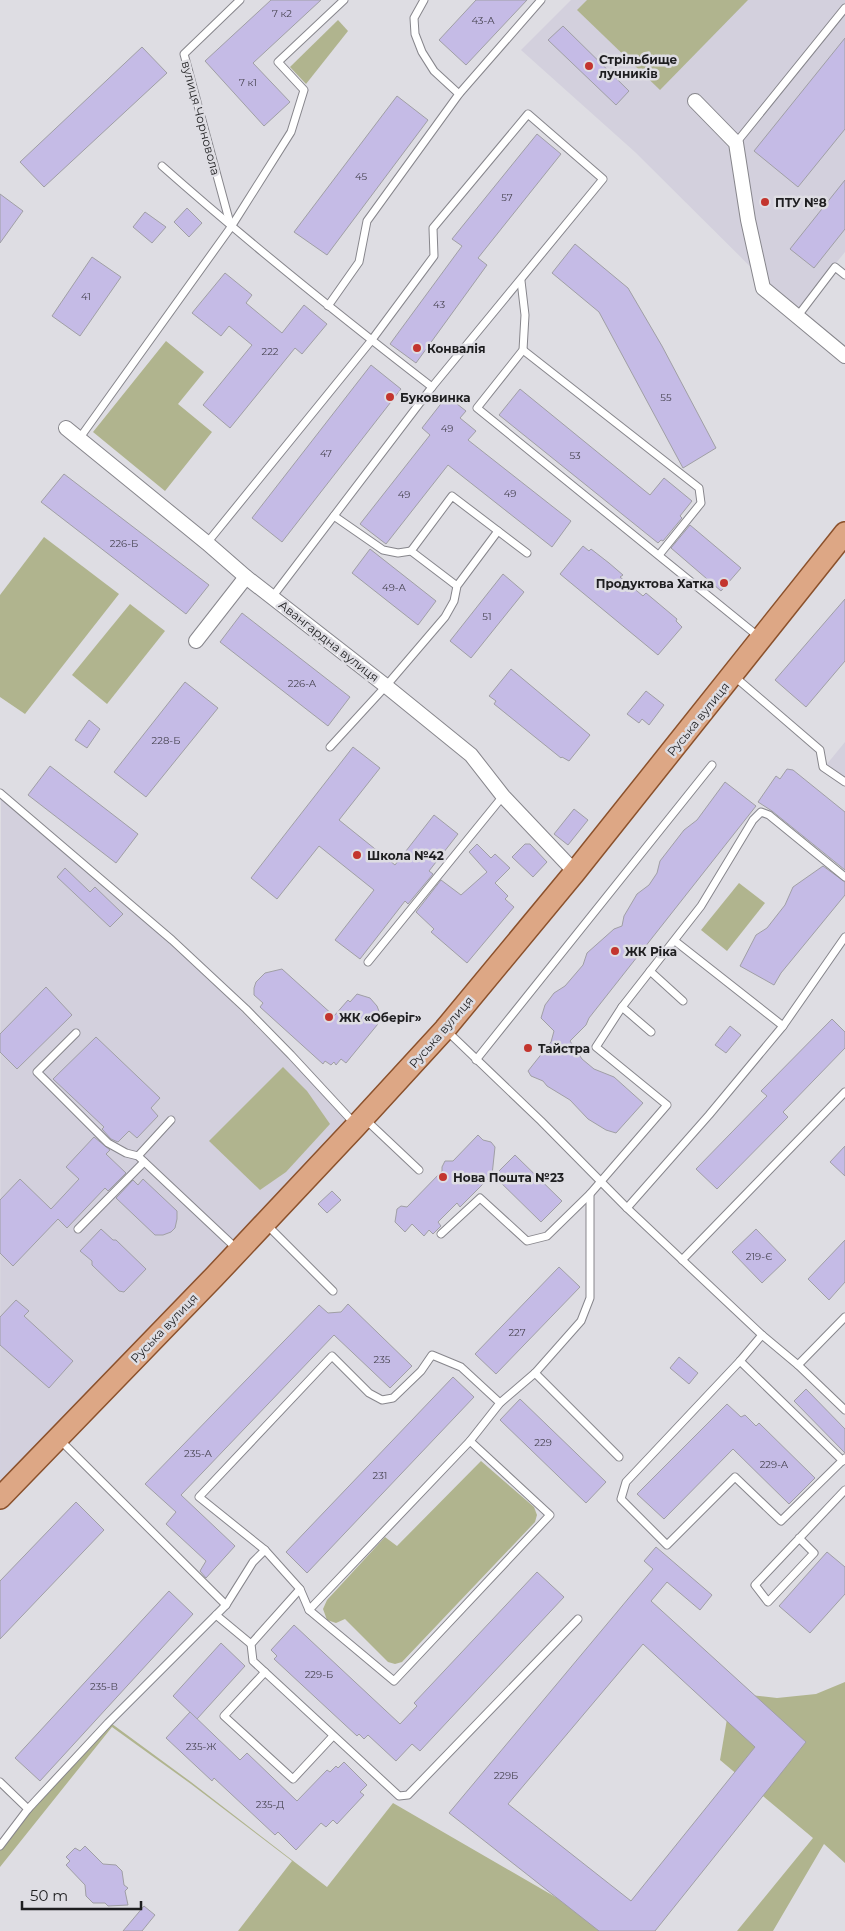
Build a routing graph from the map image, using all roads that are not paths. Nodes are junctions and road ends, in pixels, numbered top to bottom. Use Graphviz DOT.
graph roads {
  1 [pos="240,0"];
  2 [pos="344,0"];
  3 [pos="424,0"];
  4 [pos="541,0"];
  5 [pos="845,8"];
  6 [pos="842,16"];
  7 [pos="459,94"];
  8 [pos="695,101"];
  9 [pos="736,143"];
  10 [pos="162,166"];
  11 [pos="231,227"];
  12 [pos="845,275"];
  13 [pos="521,281"];
  14 [pos="328,306"];
  15 [pos="797,317"];
  16 [pos="371,341"];
  17 [pos="523,350"];
  18 [pos="845,356"];
  19 [pos="432,387"];
  20 [pos="66,428"];
  21 [pos="79,440"];
  22 [pos="334,516"];
  23 [pos="498,531"];
  24 [pos="845,533"];
  25 [pos="207,542"];
  26 [pos="411,551"];
  27 [pos="527,553"];
  28 [pos="659,556"];
  29 [pos="246,577"];
  30 [pos="457,586"];
  31 [pos="272,596"];
  32 [pos="762,639"];
  33 [pos="196,641"];
  34 [pos="733,675"];
  35 [pos="386,686"];
  36 [pos="330,747"];
  37 [pos="712,765"];
  38 [pos="845,782"];
  39 [pos="0,793"];
  40 [pos="503,796"];
  41 [pos="575,872"];
  42 [pos="845,877"];
  43 [pos="845,937"];
  44 [pos="675,941"];
  45 [pos="368,962"];
  46 [pos="650,971"];
  47 [pos="683,1000"];
  48 [pos="622,1007"];
  49 [pos="783,1026"];
  50 [pos="445,1029"];
  51 [pos="652,1032"];
  52 [pos="76,1033"];
  53 [pos="476,1060"];
  54 [pos="845,1092"];
  55 [pos="171,1120"];
  56 [pos="360,1122"];
  57 [pos="138,1156"];
  58 [pos="144,1162"];
  59 [pos="419,1170"];
  60 [pos="600,1181"];
  61 [pos="590,1194"];
  62 [pos="627,1208"];
  63 [pos="264,1222"];
  64 [pos="78,1229"];
  65 [pos="441,1234"];
  66 [pos="238,1250"];
  67 [pos="682,1260"];
  68 [pos="333,1291"];
  69 [pos="845,1317"];
  70 [pos="762,1335"];
  71 [pos="740,1361"];
  72 [pos="798,1365"];
  73 [pos="535,1373"];
  74 [pos="500,1403"];
  75 [pos="845,1410"];
  76 [pos="58,1438"];
  77 [pos="470,1441"];
  78 [pos="619,1457"];
  79 [pos="844,1459"];
  80 [pos="845,1490"];
  81 [pos="0,1498"];
  82 [pos="799,1538"];
  83 [pos="265,1550"];
  84 [pos="300,1589"];
  85 [pos="226,1605"];
  86 [pos="309,1610"];
  87 [pos="216,1615"];
  88 [pos="578,1619"];
  89 [pos="251,1644"];
  90 [pos="265,1672"];
  91 [pos="334,1736"];
  92 [pos="0,1782"];
  93 [pos="28,1809"];
  94 [pos="0,1846"];
  1 -- 11 [label="lane, вулиця Чорновола"];
  2 -- 11 [label="lane"];
  3 -- 7 [label="lane"];
  4 -- 7 [label="lane"];
  5 -- 6 [label="lane"];
  6 -- 9 [label="lane"];
  7 -- 14 [label="lane"];
  8 -- 9 [label="street"];
  9 -- 15 [label="street"];
  10 -- 11 [label="lane"];
  11 -- 14 [label="lane"];
  11 -- 21 [label="lane"];
  12 -- 15 [label="lane"];
  13 -- 16 [label="lane"];
  13 -- 17 [label="lane"];
  13 -- 19 [label="lane"];
  14 -- 16 [label="lane"];
  15 -- 18 [label="street"];
  16 -- 19 [label="lane"];
  16 -- 25 [label="lane"];
  17 -- 28 [label="lane"];
  17 -- 28 [label="lane"];
  19 -- 22 [label="lane"];
  20 -- 21 [label="street, Авангардна вулиця"];
  21 -- 25 [label="street, Авангардна вулиця"];
  22 -- 26 [label="lane"];
  22 -- 31 [label="lane"];
  23 -- 26 [label="lane"];
  23 -- 27 [label="lane"];
  23 -- 30 [label="lane"];
  24 -- 32 [label="main road, Руська вулиця"];
  25 -- 29 [label="street, Авангардна вулиця"];
  26 -- 30 [label="lane"];
  28 -- 32 [label="lane"];
  29 -- 31 [label="street, Авангардна вулиця"];
  29 -- 33 [label="street"];
  30 -- 35 [label="lane"];
  31 -- 35 [label="street, Авангардна вулиця"];
  32 -- 34 [label="main road, Руська вулиця"];
  34 -- 38 [label="lane"];
  34 -- 41 [label="main road, Руська вулиця"];
  35 -- 36 [label="lane"];
  35 -- 40 [label="street, Авангардна вулиця"];
  37 -- 53 [label="lane"];
  39 -- 56 [label="lane"];
  40 -- 41 [label="street, Авангардна вулиця"];
  40 -- 45 [label="lane"];
  41 -- 50 [label="main road, Руська вулиця"];
  42 -- 44 [label="lane"];
  43 -- 49 [label="lane"];
  44 -- 46 [label="lane"];
  44 -- 49 [label="lane"];
  46 -- 47 [label="lane"];
  46 -- 48 [label="lane"];
  48 -- 51 [label="lane"];
  48 -- 60 [label="lane"];
  49 -- 62 [label="lane"];
  50 -- 53 [label="lane"];
  50 -- 56 [label="main road, Руська вулиця"];
  52 -- 57 [label="lane"];
  53 -- 60 [label="lane"];
  54 -- 67 [label="lane"];
  55 -- 57 [label="lane"];
  56 -- 59 [label="lane"];
  56 -- 63 [label="main road, Руська вулиця"];
  57 -- 58 [label="lane"];
  58 -- 64 [label="lane"];
  58 -- 66 [label="lane"];
  60 -- 61 [label="lane"];
  60 -- 62 [label="lane"];
  61 -- 65 [label="lane"];
  61 -- 73 [label="lane"];
  62 -- 67 [label="lane"];
  63 -- 66 [label="main road, Руська вулиця"];
  63 -- 68 [label="lane"];
  66 -- 76 [label="main road, Руська вулиця"];
  67 -- 70 [label="lane"];
  69 -- 72 [label="lane"];
  70 -- 71 [label="lane"];
  70 -- 72 [label="lane"];
  71 -- 79 [label="lane"];
  71 -- 79 [label="lane"];
  72 -- 75 [label="lane"];
  73 -- 74 [label="lane"];
  73 -- 78 [label="lane"];
  74 -- 77 [label="lane"];
  74 -- 83 [label="lane"];
  76 -- 81 [label="main road, Руська вулиця"];
  76 -- 85 [label="lane"];
  77 -- 86 [label="lane"];
  77 -- 86 [label="lane"];
  80 -- 82 [label="lane"];
  82 -- 82 [label="lane"];
  83 -- 84 [label="lane"];
  83 -- 85 [label="lane"];
  84 -- 86 [label="lane"];
  84 -- 89 [label="lane"];
  85 -- 87 [label="lane"];
  87 -- 89 [label="lane"];
  87 -- 93 [label="lane"];
  88 -- 91 [label="lane"];
  89 -- 90 [label="lane"];
  90 -- 91 [label="lane"];
  90 -- 91 [label="lane"];
  92 -- 93 [label="lane"];
  93 -- 94 [label="lane"];
}
